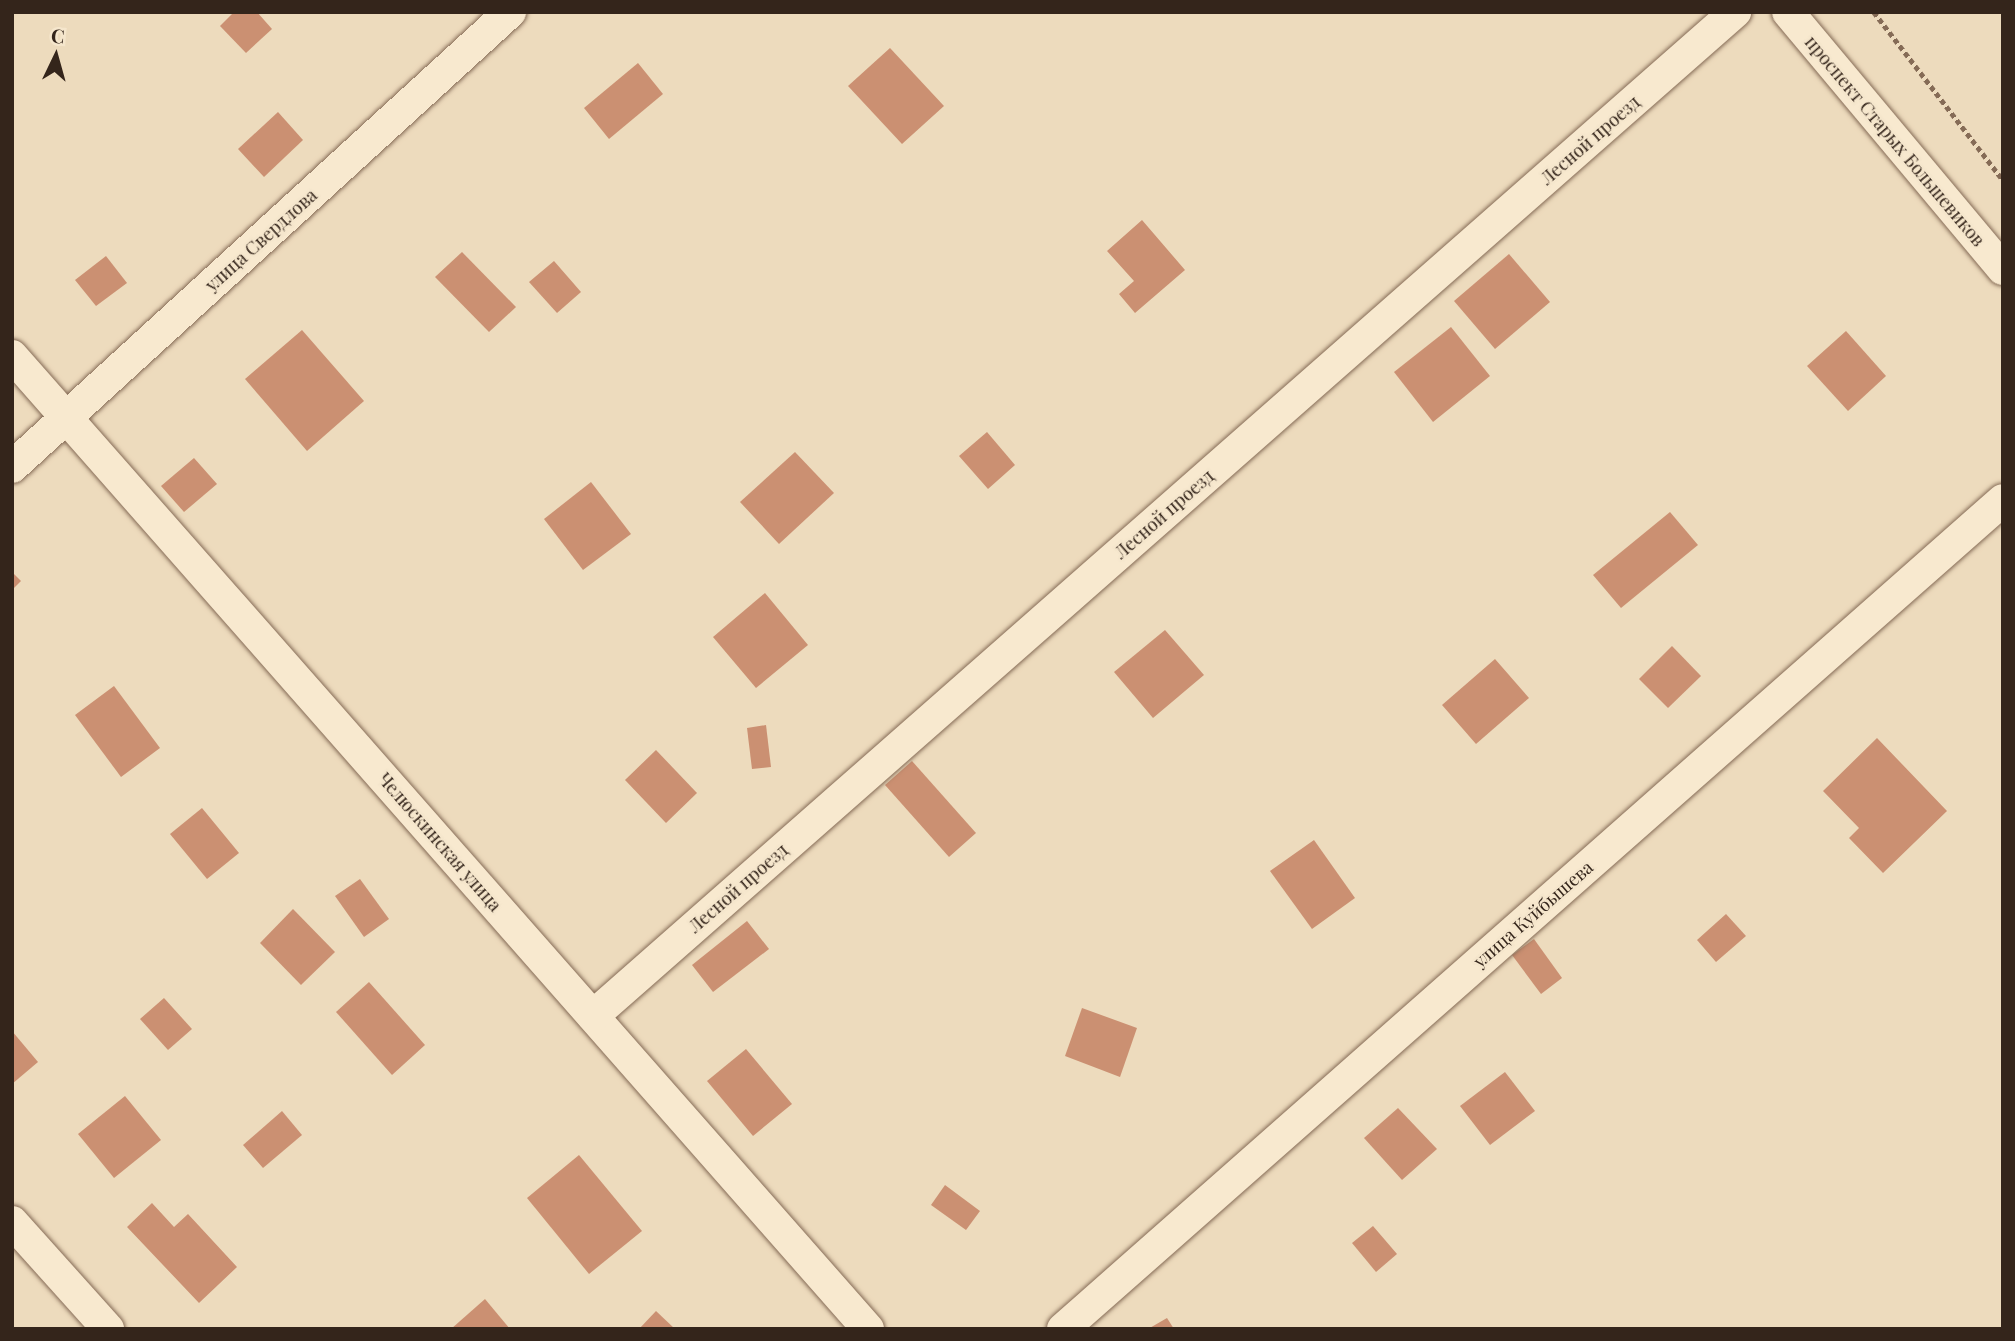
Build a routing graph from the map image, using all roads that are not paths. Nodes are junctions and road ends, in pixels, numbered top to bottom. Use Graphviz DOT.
graph roads {
  1 [pos="510,12"];
  2 [pos="1735,12"];
  3 [pos="1788,12"];
  4 [pos="2003,269"];
  5 [pos="12,356"];
  6 [pos="67,418"];
  7 [pos="12,467"];
  8 [pos="2003,500"];
  9 [pos="593,1016"];
  10 [pos="12,1222"];
  11 [pos="108,1329"];
  12 [pos="868,1329"];
  13 [pos="1062,1329"];
  1 -- 6 [label="street, улица Свердлова"];
  2 -- 9 [label="street, Лесной проезд"];
  3 -- 4 [label="street, проспект Старых Большевиков"];
  5 -- 6 [label="street, Челюскинская улица"];
  6 -- 7 [label="street, улица Свердлова"];
  6 -- 9 [label="street, Челюскинская улица"];
  8 -- 13 [label="street, улица Куйбышева"];
  9 -- 12 [label="street, Челюскинская улица"];
  10 -- 11 [label="street"];
}
